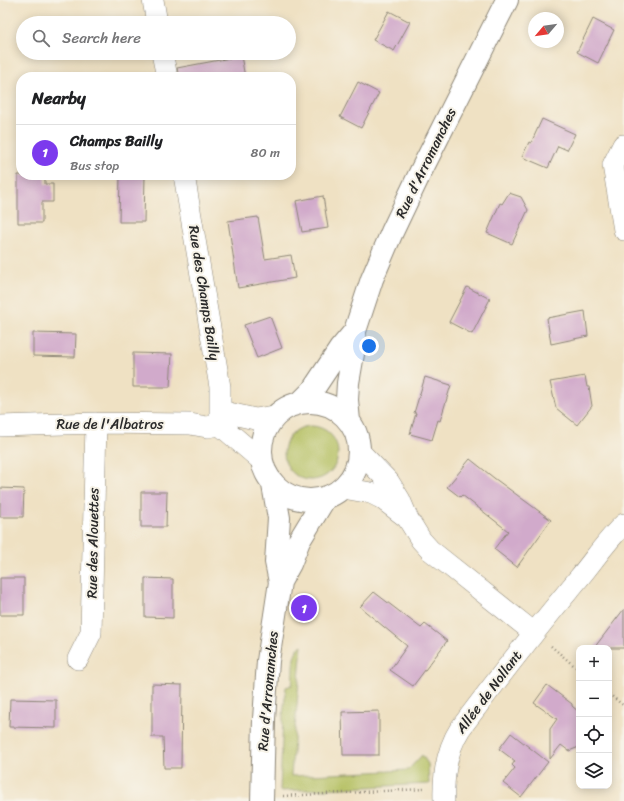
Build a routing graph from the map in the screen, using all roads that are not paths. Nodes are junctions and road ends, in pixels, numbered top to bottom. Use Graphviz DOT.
graph roads {
  1 [pos="153,0"];
  2 [pos="507,0"];
  3 [pos="156,16"];
  4 [pos="163,60"];
  5 [pos="166,72"];
  6 [pos="622,145"];
  7 [pos="185,180"];
  8 [pos="624,230"];
  9 [pos="355,331"];
  10 [pos="300,403"];
  11 [pos="274,416"];
  12 [pos="220,418"];
  13 [pos="349,421"];
  14 [pos="96,423"];
  15 [pos="0,426"];
  16 [pos="359,451"];
  17 [pos="261,460"];
  18 [pos="273,485"];
  19 [pos="334,493"];
  20 [pos="408,519"];
  21 [pos="624,524"];
  22 [pos="280,582"];
  23 [pos="533,632"];
  24 [pos="78,659"];
  25 [pos="444,795"];
  26 [pos="270,798"];
  1 -- 3 [label="street"];
  2 -- 9 [label="main road, Rue d'Arromanches"];
  4 -- 5 [label="street"];
  6 -- 8 [label="street"];
  7 -- 12 [label="street, Rue des Champs Bailly"];
  9 -- 10 [label="main road, Rue d'Arromanches"];
  9 -- 13 [label="main road, Rue d'Arromanches"];
  10 -- 11 [label="main road"];
  10 -- 13 [label="main road"];
  11 -- 12 [label="street"];
  11 -- 17 [label="main road"];
  12 -- 14 [label="street, Rue de l'Albatros"];
  12 -- 17 [label="street"];
  13 -- 16 [label="main road"];
  14 -- 15 [label="street, Rue de l'Albatros"];
  14 -- 24 [label="street, Rue des Alouettes"];
  16 -- 19 [label="main road"];
  16 -- 20 [label="street"];
  17 -- 18 [label="main road"];
  18 -- 19 [label="main road"];
  18 -- 22 [label="main road, Rue d'Arromanches"];
  19 -- 20 [label="street"];
  19 -- 22 [label="main road, Rue d'Arromanches"];
  20 -- 23 [label="street"];
  21 -- 23 [label="street, Allée de Nollant"];
  22 -- 26 [label="main road, Rue d'Arromanches"];
  23 -- 25 [label="street, Allée de Nollant"];
}
